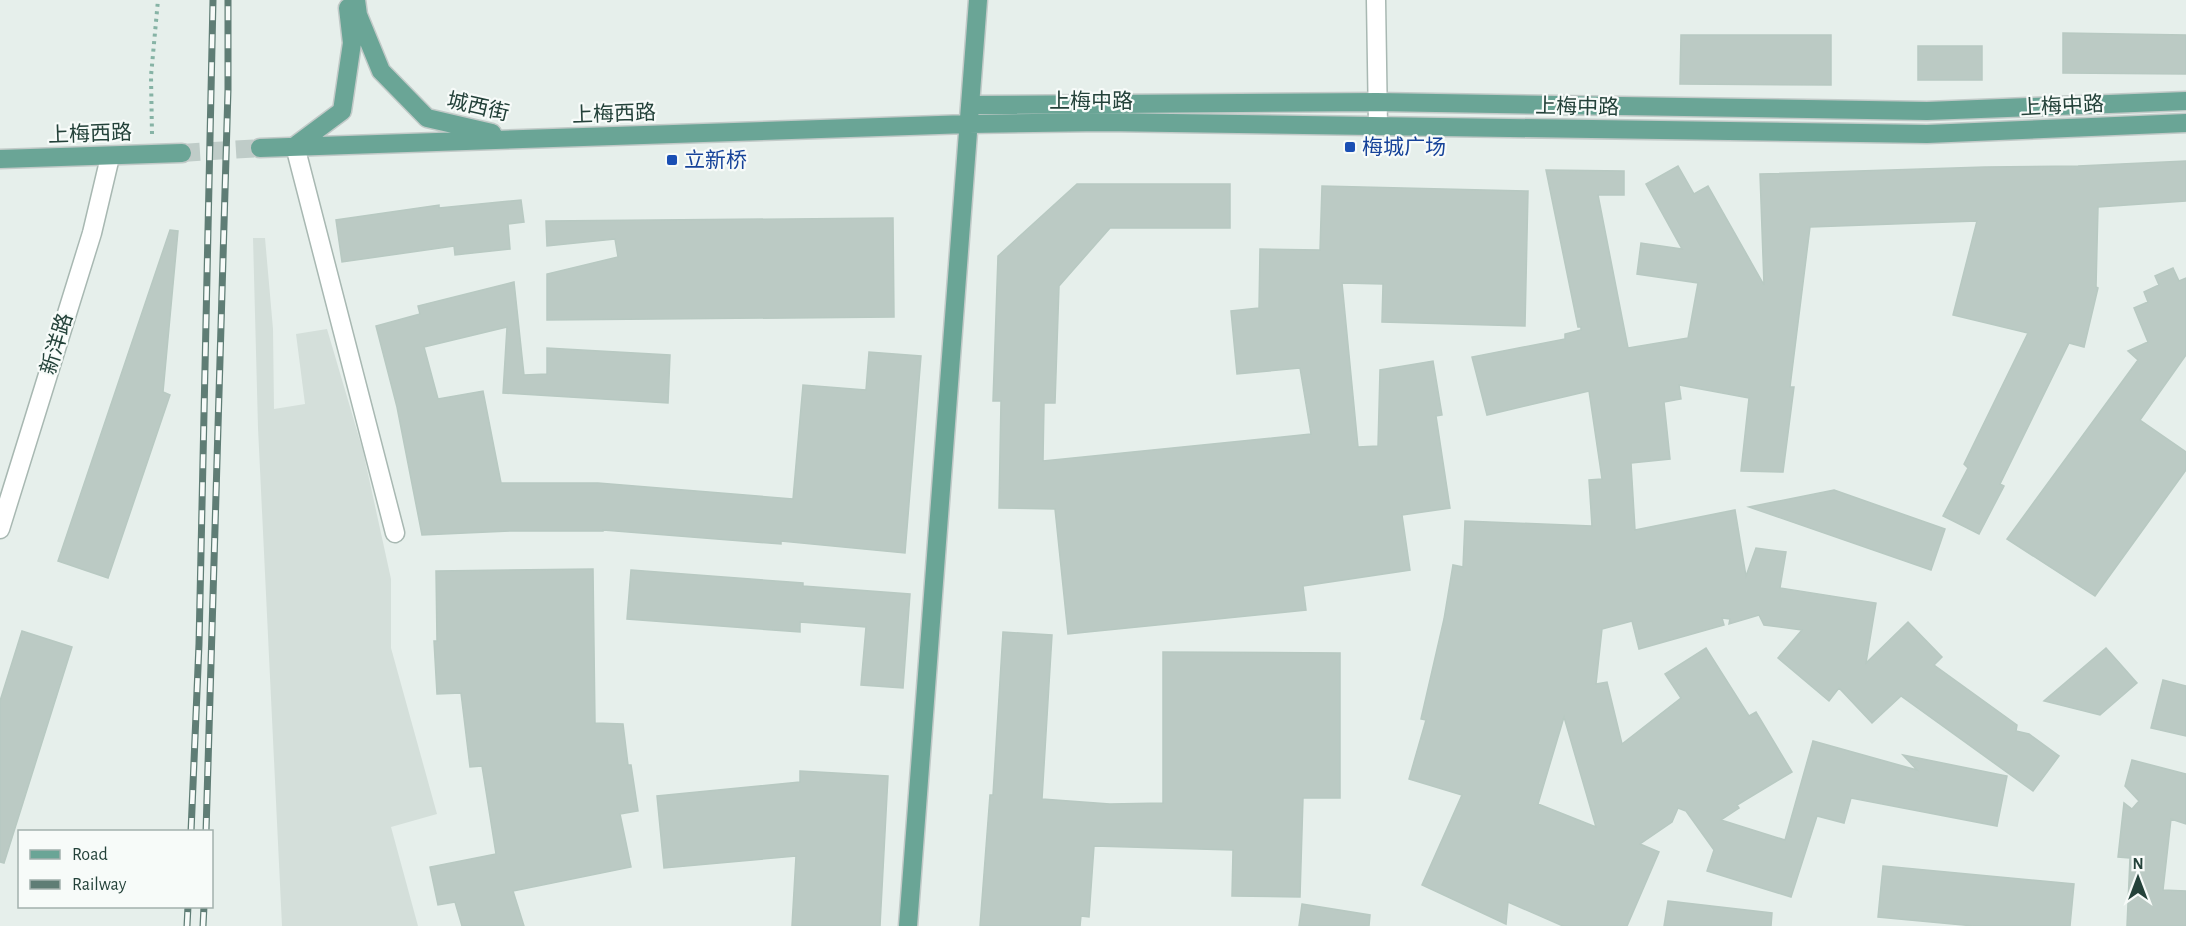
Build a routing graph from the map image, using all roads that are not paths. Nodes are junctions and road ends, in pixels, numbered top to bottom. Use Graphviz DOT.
graph roads {
  1 [pos="347,0"];
  2 [pos="356,0"];
  3 [pos="978,0"];
  4 [pos="1376,0"];
  5 [pos="2186,101"];
  6 [pos="1377,102"];
  7 [pos="969,105"];
  8 [pos="1927,111"];
  9 [pos="2186,123"];
  10 [pos="968,124"];
  11 [pos="1378,126"];
  12 [pos="1927,135"];
  13 [pos="517,139"];
  14 [pos="295,146"];
  15 [pos="261,148"];
  16 [pos="182,153"];
  17 [pos="110,157"];
  18 [pos="0,159"];
  19 [pos="0,529"];
  20 [pos="394,533"];
  21 [pos="908,926"];
  1 -- 14 [label="main road"];
  2 -- 13 [label="main road, 城西街"];
  3 -- 7 [label="main road"];
  4 -- 6 [label="street"];
  5 -- 8 [label="main road, 上梅中路"];
  6 -- 7 [label="main road, 上梅中路"];
  6 -- 8 [label="main road, 上梅中路"];
  6 -- 11 [label="street"];
  7 -- 10 [label="main road"];
  8 -- 12 [label="main road"];
  9 -- 12 [label="main road, 上梅中路"];
  10 -- 11 [label="main road, 上梅中路"];
  10 -- 13 [label="main road, 上梅西路"];
  10 -- 21 [label="main road"];
  11 -- 12 [label="main road, 上梅中路"];
  13 -- 14 [label="main road, 上梅西路"];
  14 -- 15 [label="main road, 上梅西路"];
  14 -- 20 [label="street"];
  16 -- 17 [label="main road, 上梅西路"];
  17 -- 18 [label="main road, 上梅西路"];
  17 -- 19 [label="street, 新洋路"];
}
